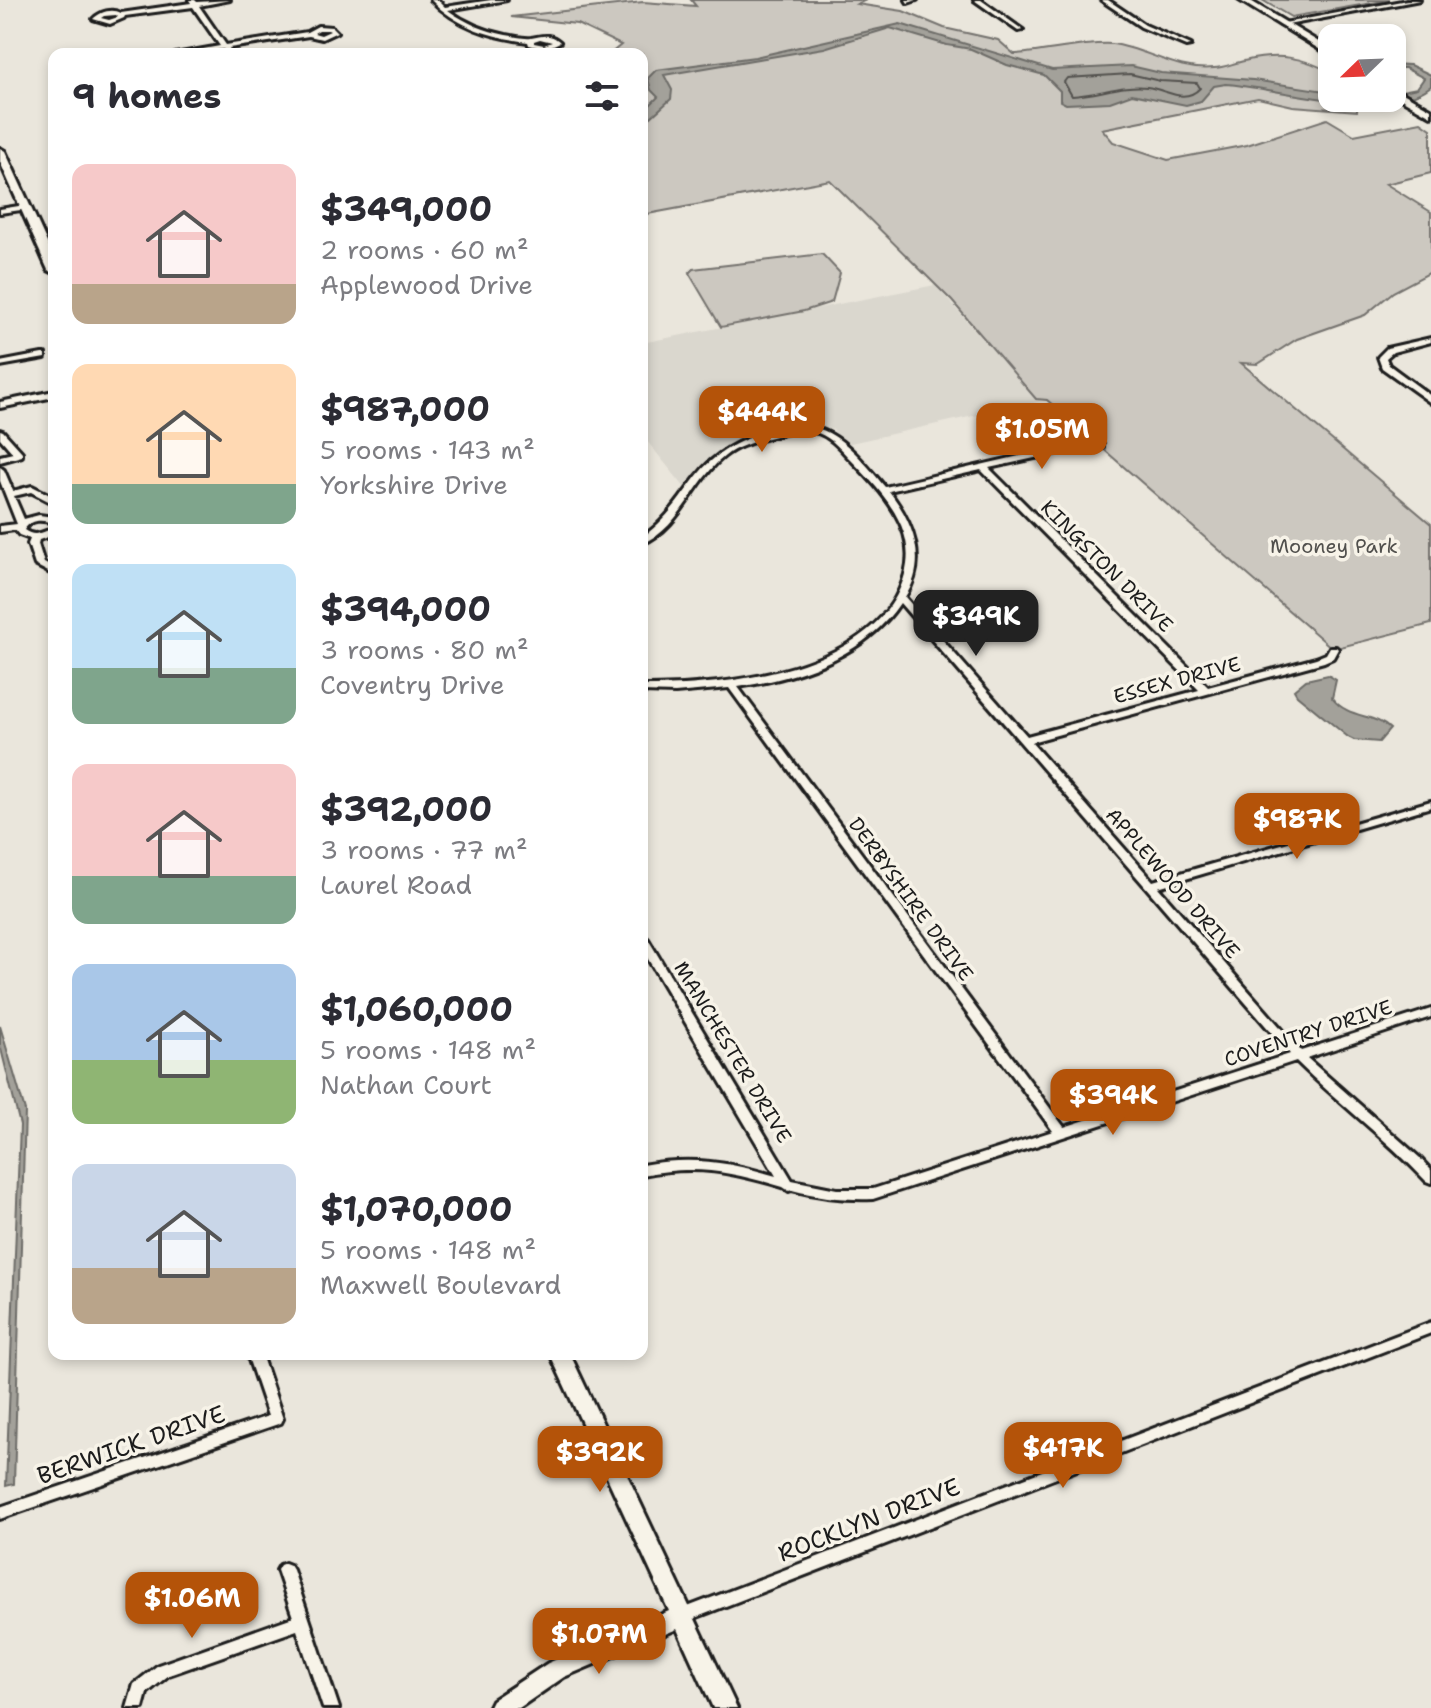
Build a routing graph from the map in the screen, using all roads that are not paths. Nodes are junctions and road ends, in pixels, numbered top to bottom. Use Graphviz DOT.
graph roads {
  1 [pos="227,0"];
  2 [pos="434,0"];
  3 [pos="504,0"];
  4 [pos="914,0"];
  5 [pos="977,0"];
  6 [pos="1104,0"];
  7 [pos="1243,0"];
  8 [pos="1417,0"];
  9 [pos="908,1"];
  10 [pos="193,2"];
  11 [pos="442,9"];
  12 [pos="121,15"];
  13 [pos="1282,24"];
  14 [pos="1020,30"];
  15 [pos="309,34"];
  16 [pos="531,40"];
  17 [pos="1188,45"];
  18 [pos="1318,46"];
  19 [pos="226,48"];
  20 [pos="237,48"];
  21 [pos="1406,98"];
  22 [pos="1431,113"];
  23 [pos="0,151"];
  24 [pos="25,207"];
  25 [pos="0,211"];
  26 [pos="48,257"];
  27 [pos="1431,340"];
  28 [pos="42,356"];
  29 [pos="0,364"];
  30 [pos="48,395"];
  31 [pos="1431,400"];
  32 [pos="0,405"];
  33 [pos="0,433"];
  34 [pos="1100,446"];
  35 [pos="0,459"];
  36 [pos="983,467"];
  37 [pos="0,470"];
  38 [pos="882,490"];
  39 [pos="10,494"];
  40 [pos="48,498"];
  41 [pos="48,517"];
  42 [pos="20,526"];
  43 [pos="0,529"];
  44 [pos="48,533"];
  45 [pos="35,537"];
  46 [pos="648,537"];
  47 [pos="48,569"];
  48 [pos="901,598"];
  49 [pos="1333,649"];
  50 [pos="732,685"];
  51 [pos="648,689"];
  52 [pos="1206,691"];
  53 [pos="1025,740"];
  54 [pos="1431,804"];
  55 [pos="1153,885"];
  56 [pos="648,949"];
  57 [pos="1431,1013"];
  58 [pos="1299,1057"];
  59 [pos="1062,1134"];
  60 [pos="648,1169"];
  61 [pos="1431,1178"];
  62 [pos="789,1186"];
  63 [pos="1431,1327"];
  64 [pos="256,1360"];
  65 [pos="563,1360"];
  66 [pos="0,1513"];
  67 [pos="285,1570"];
  68 [pos="682,1616"];
  69 [pos="302,1621"];
  70 [pos="135,1708"];
  71 [pos="331,1708"];
  72 [pos="500,1708"];
  73 [pos="725,1708"];
  1 -- 10 [label="street"];
  2 -- 11 [label="street"];
  3 -- 11 [label="street"];
  4 -- 9 [label="street"];
  5 -- 14 [label="street"];
  6 -- 17 [label="street"];
  7 -- 13 [label="street"];
  8 -- 13 [label="street"];
  10 -- 12 [label="street"];
  10 -- 19 [label="street"];
  11 -- 16 [label="street"];
  13 -- 18 [label="street"];
  15 -- 20 [label="street"];
  21 -- 22 [label="street"];
  23 -- 24 [label="street"];
  24 -- 25 [label="street"];
  24 -- 26 [label="street"];
  27 -- 31 [label="street"];
  28 -- 29 [label="street"];
  30 -- 32 [label="street"];
  33 -- 35 [label="street"];
  34 -- 36 [label="street"];
  36 -- 38 [label="street"];
  36 -- 52 [label="street, KINGSTON DRIVE"];
  37 -- 39 [label="street"];
  38 -- 46 [label="street"];
  38 -- 48 [label="street"];
  39 -- 40 [label="street"];
  39 -- 42 [label="street"];
  41 -- 42 [label="street"];
  42 -- 43 [label="street"];
  42 -- 45 [label="street"];
  44 -- 45 [label="street"];
  45 -- 47 [label="street"];
  48 -- 50 [label="street"];
  48 -- 53 [label="street, APPLEWOOD DRIVE"];
  49 -- 52 [label="street, ESSEX DRIVE"];
  50 -- 51 [label="street"];
  50 -- 59 [label="street, DERBYSHIRE DRIVE"];
  52 -- 53 [label="street, ESSEX DRIVE"];
  53 -- 55 [label="street, APPLEWOOD DRIVE"];
  54 -- 55 [label="street"];
  55 -- 58 [label="street, APPLEWOOD DRIVE"];
  56 -- 62 [label="street, MANCHESTER DRIVE"];
  57 -- 58 [label="street, COVENTRY DRIVE"];
  58 -- 59 [label="street, COVENTRY DRIVE"];
  58 -- 61 [label="street, APPLEWOOD DRIVE"];
  59 -- 62 [label="street, COVENTRY DRIVE"];
  60 -- 62 [label="street, COVENTRY DRIVE"];
  63 -- 68 [label="street, ROCKLYN DRIVE"];
  64 -- 66 [label="street, BERWICK DRIVE"];
  65 -- 68 [label="street"];
  67 -- 69 [label="street"];
  68 -- 72 [label="street"];
  68 -- 73 [label="street"];
  69 -- 70 [label="street"];
  69 -- 71 [label="street"];
}
